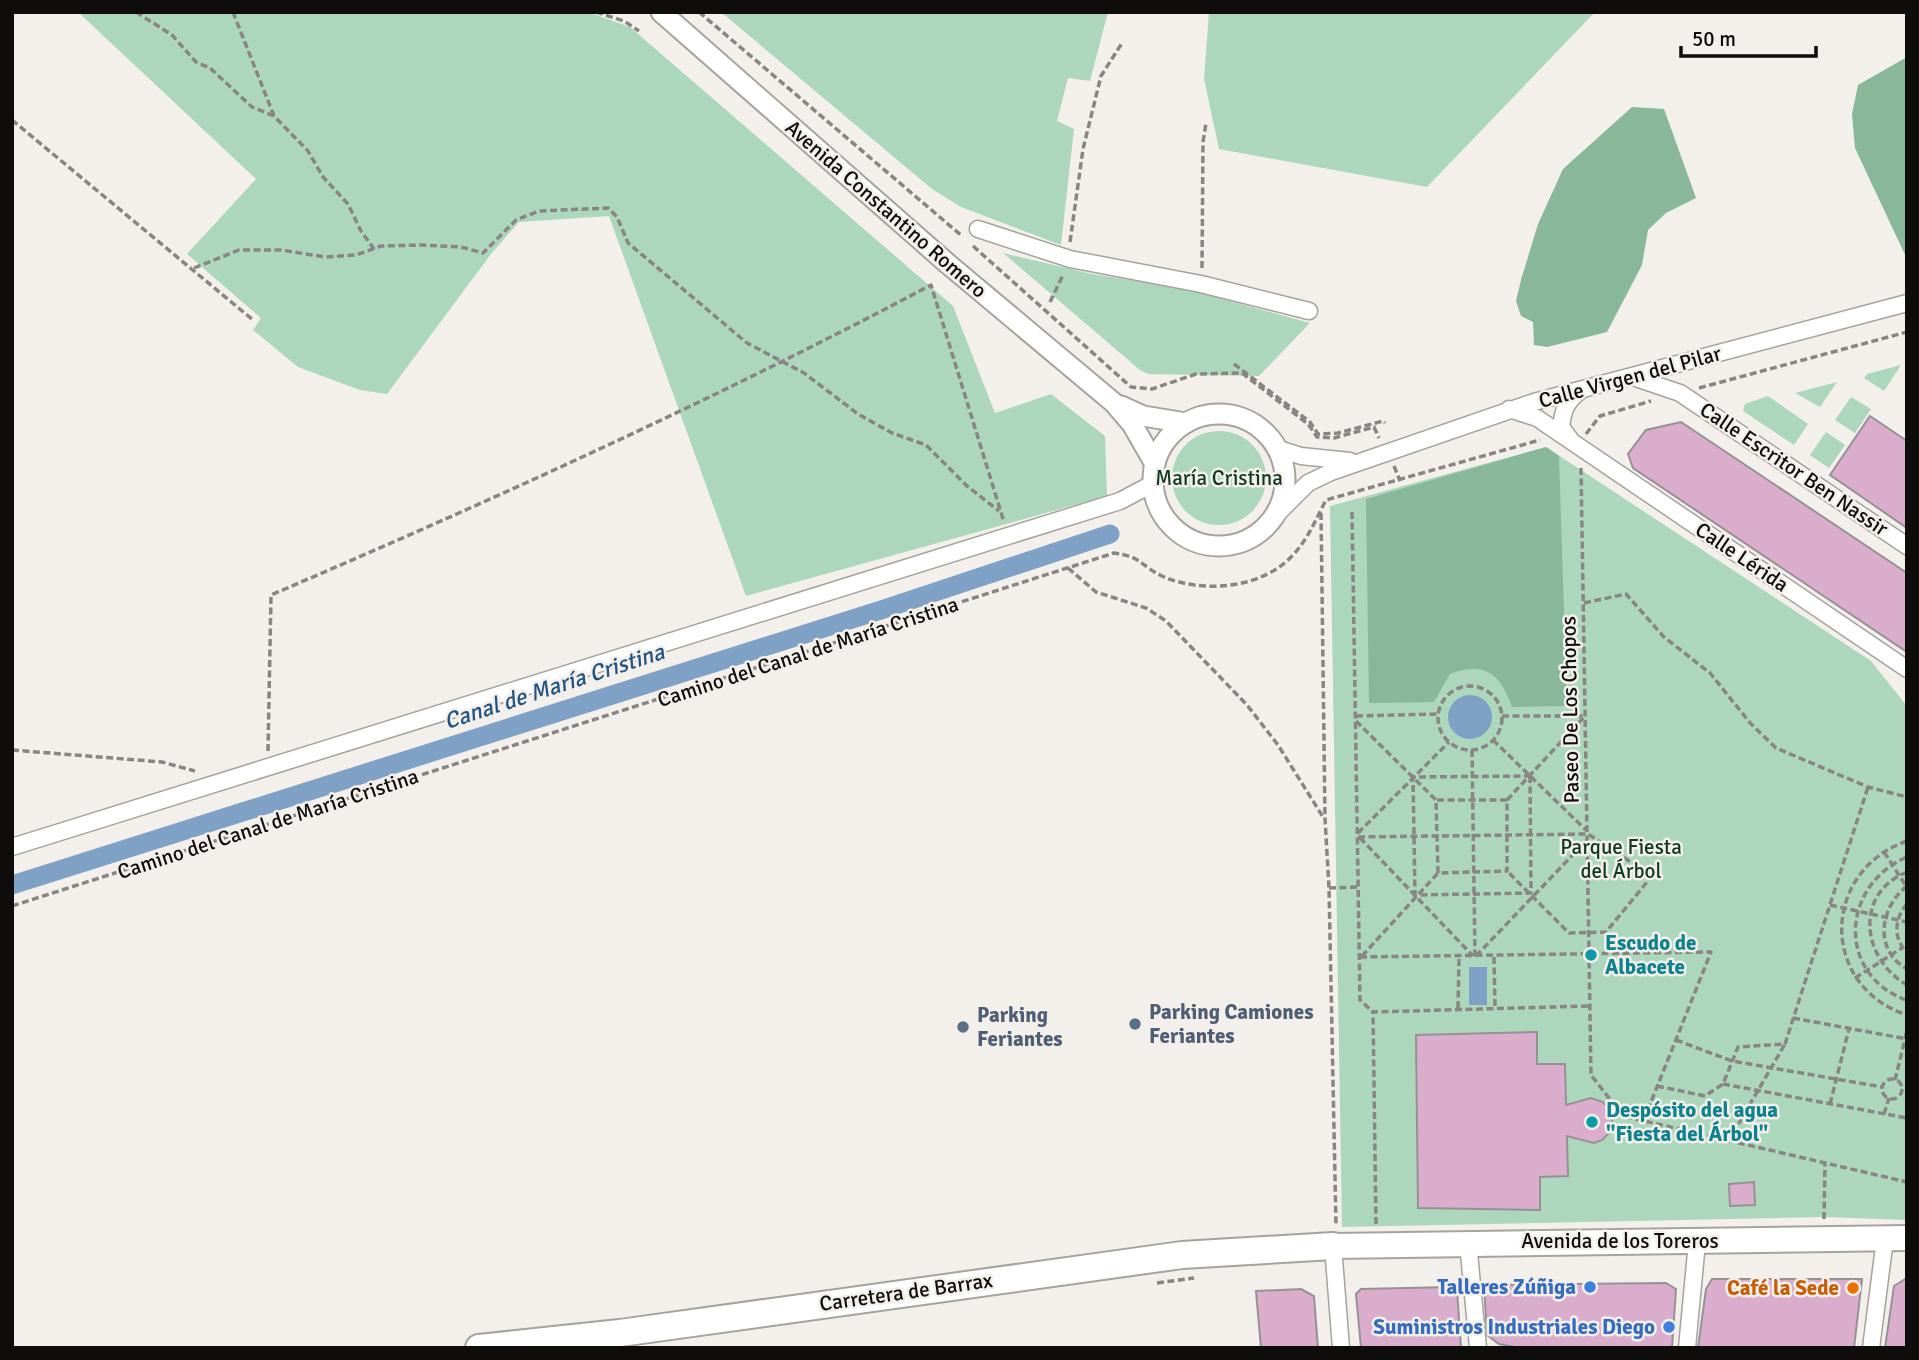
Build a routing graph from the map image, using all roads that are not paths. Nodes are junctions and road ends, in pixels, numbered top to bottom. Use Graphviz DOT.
graph roads {
  1 [pos="661,12"];
  2 [pos="978,229"];
  3 [pos="1907,303"];
  4 [pos="1309,311"];
  5 [pos="1699,360"];
  6 [pos="1629,377"];
  7 [pos="1586,387"];
  8 [pos="1681,393"];
  9 [pos="1114,402"];
  10 [pos="1508,410"];
  11 [pos="1186,423"];
  12 [pos="1576,446"];
  13 [pos="1276,448"];
  14 [pos="1356,462"];
  15 [pos="1154,464"];
  16 [pos="1152,484"];
  17 [pos="1276,515"];
  18 [pos="1907,546"];
  19 [pos="1907,669"];
  20 [pos="12,847"];
  21 [pos="1335,1238"];
  22 [pos="1896,1239"];
  23 [pos="1468,1242"];
  24 [pos="1697,1242"];
  25 [pos="479,1348"];
  26 [pos="1341,1348"];
  27 [pos="1478,1348"];
  28 [pos="1687,1348"];
  29 [pos="1871,1348"];
  1 -- 9 [label="street, Avenida Constantino Romero"];
  2 -- 4 [label="street"];
  3 -- 5 [label="street, Calle Virgen del Pilar"];
  5 -- 6 [label="street, Calle Virgen del Pilar"];
  5 -- 8 [label="street, Calle Escritor Ben Nassir"];
  6 -- 7 [label="street, Calle Virgen del Pilar"];
  6 -- 8 [label="street, Calle Escritor Ben Nassir"];
  7 -- 10 [label="street, Calle Virgen del Pilar"];
  7 -- 12 [label="street"];
  8 -- 18 [label="street, Calle Escritor Ben Nassir"];
  9 -- 11 [label="street, Avenida Constantino Romero"];
  9 -- 15 [label="street, Avenida Constantino Romero"];
  10 -- 12 [label="street, Calle Lérida"];
  10 -- 14 [label="street, Calle Virgen del Pilar"];
  11 -- 13 [label="street"];
  11 -- 15 [label="street"];
  12 -- 19 [label="street, Calle Lérida"];
  13 -- 14 [label="street, Calle Virgen del Pilar"];
  13 -- 17 [label="street"];
  14 -- 17 [label="street, Calle Virgen del Pilar"];
  15 -- 16 [label="street"];
  16 -- 17 [label="street"];
  16 -- 20 [label="street"];
  21 -- 23 [label="main road, Avenida de los Toreros"];
  21 -- 25 [label="highway, Carretera de Barrax"];
  21 -- 26 [label="street"];
  22 -- 24 [label="main road, Avenida de los Toreros"];
  22 -- 29 [label="street"];
  23 -- 24 [label="main road, Avenida de los Toreros"];
  23 -- 27 [label="street"];
  24 -- 28 [label="street"];
}
